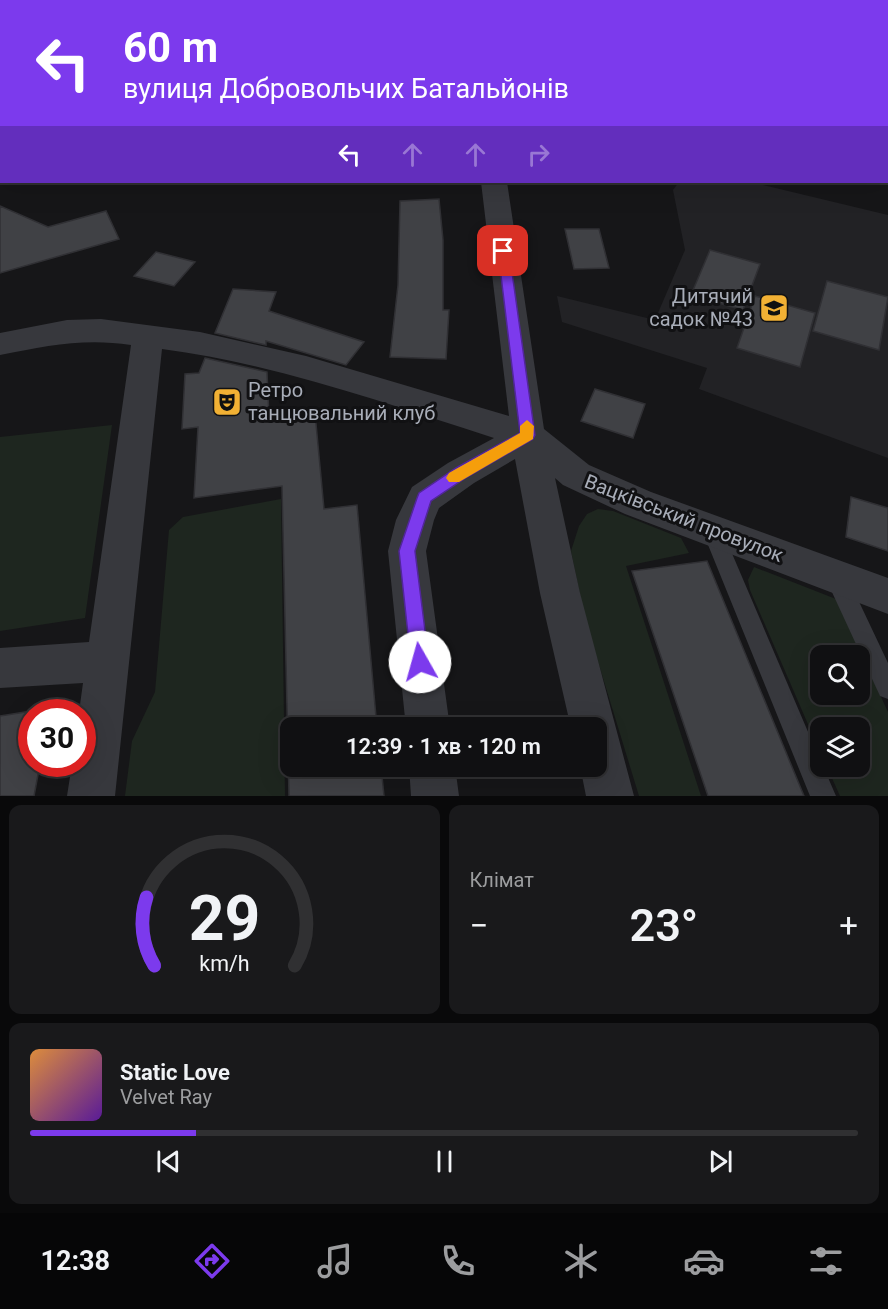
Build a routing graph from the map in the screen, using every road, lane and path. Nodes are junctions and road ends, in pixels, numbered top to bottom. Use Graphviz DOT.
graph roads {
  1 [pos="494,183"];
  2 [pos="148,335"];
  3 [pos="0,344"];
  4 [pos="528,435"];
  5 [pos="712,530"];
  6 [pos="836,577"];
  7 [pos="888,596"];
  8 [pos="109,661"];
  9 [pos="0,668"];
  10 [pos="888,688"];
  11 [pos="427,717"];
  12 [pos="590,717"];
  13 [pos="433,777"];
  14 [pos="605,777"];
  15 [pos="91,796"];
  16 [pos="435,796"];
  17 [pos="610,796"];
  18 [pos="823,796"];
  1 -- 4 [label="street"];
  2 -- 3 [label="street, Вацківський провулок"];
  2 -- 4 [label="street, Вацківський провулок"];
  2 -- 8 [label="street"];
  4 -- 5 [label="street, Вацківський провулок"];
  4 -- 11 [label="street"];
  4 -- 12 [label="street"];
  5 -- 6 [label="street, Вацківський провулок"];
  5 -- 18 [label="lane"];
  6 -- 7 [label="street, Вацківський провулок"];
  6 -- 10 [label="lane"];
  8 -- 9 [label="street"];
  8 -- 15 [label="street"];
  13 -- 16 [label="street"];
  14 -- 17 [label="street"];
}
